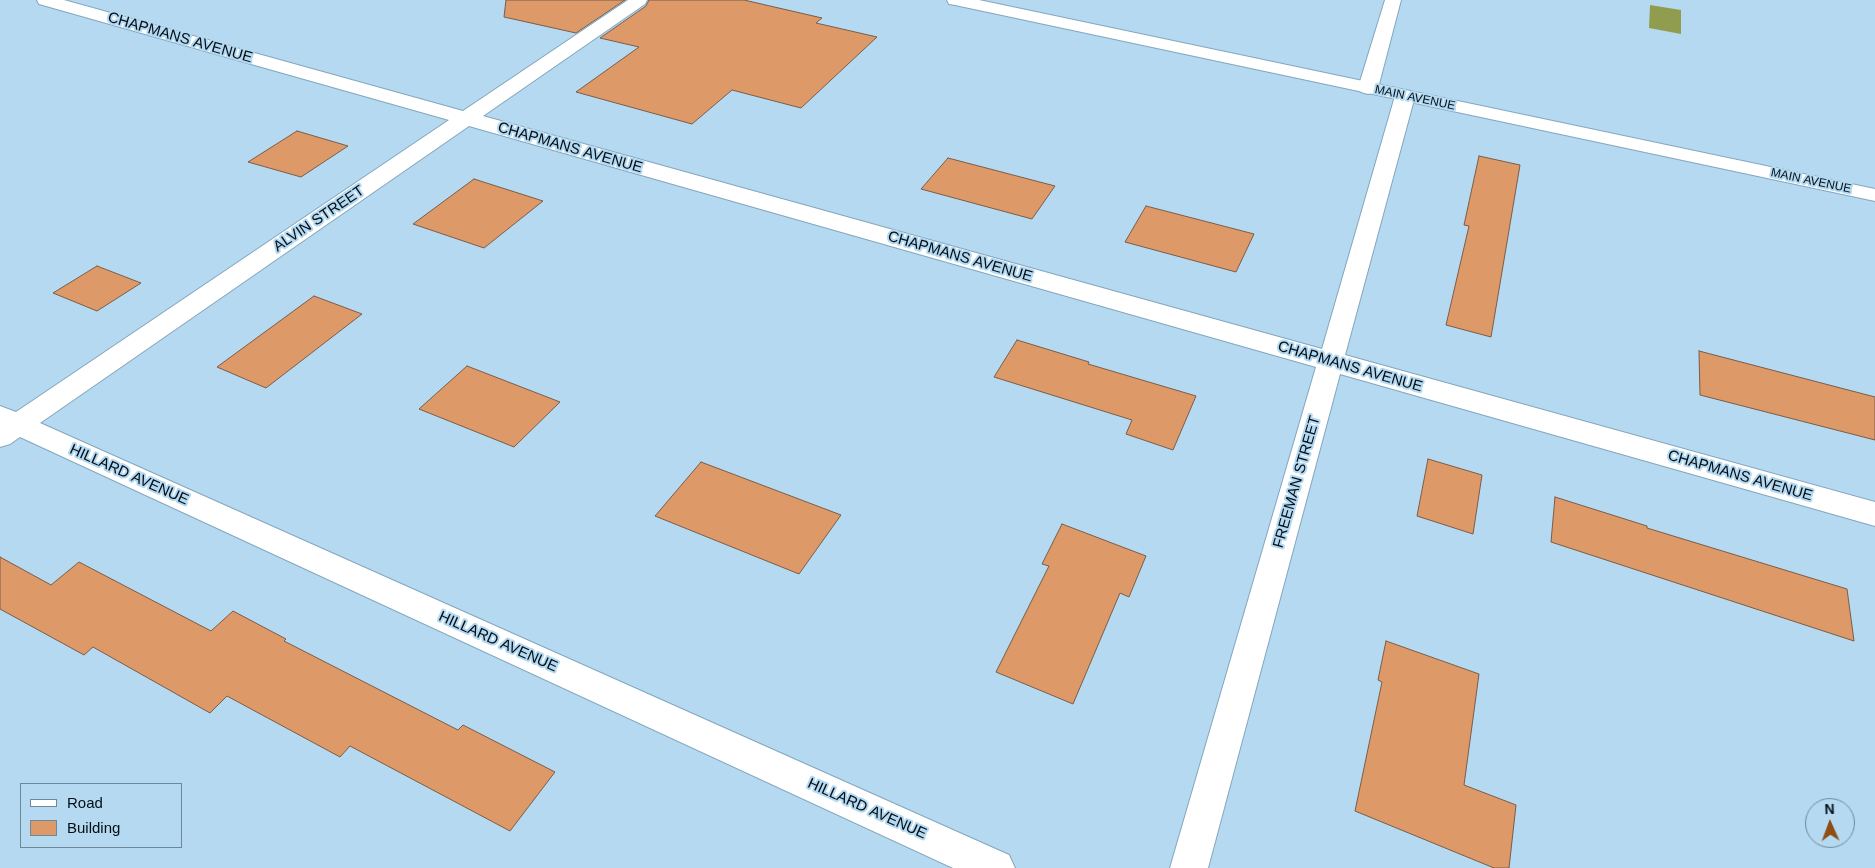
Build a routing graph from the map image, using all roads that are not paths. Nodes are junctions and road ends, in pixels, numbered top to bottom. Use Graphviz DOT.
graph roads {
  1 [pos="45,0"];
  2 [pos="638,0"];
  3 [pos="955,0"];
  4 [pos="1392,0"];
  5 [pos="1368,88"];
  6 [pos="1404,96"];
  7 [pos="466,118"];
  8 [pos="1875,195"];
  9 [pos="1330,361"];
  10 [pos="6,426"];
  11 [pos="1875,514"];
  12 [pos="996,868"];
  13 [pos="1189,868"];
  1 -- 7 [label="street, CHAPMANS AVENUE"];
  2 -- 7 [label="street, ALVIN STREET"];
  3 -- 5 [label="street, MAIN AVENUE"];
  4 -- 5 [label="street"];
  5 -- 6 [label="street, MAIN AVENUE"];
  6 -- 8 [label="street, MAIN AVENUE"];
  6 -- 9 [label="street, FREEMAN STREET"];
  7 -- 9 [label="street, CHAPMANS AVENUE"];
  7 -- 10 [label="street, ALVIN STREET"];
  9 -- 11 [label="street, CHAPMANS AVENUE"];
  9 -- 13 [label="street, FREEMAN STREET"];
  10 -- 12 [label="street, HILLARD AVENUE"];
}
